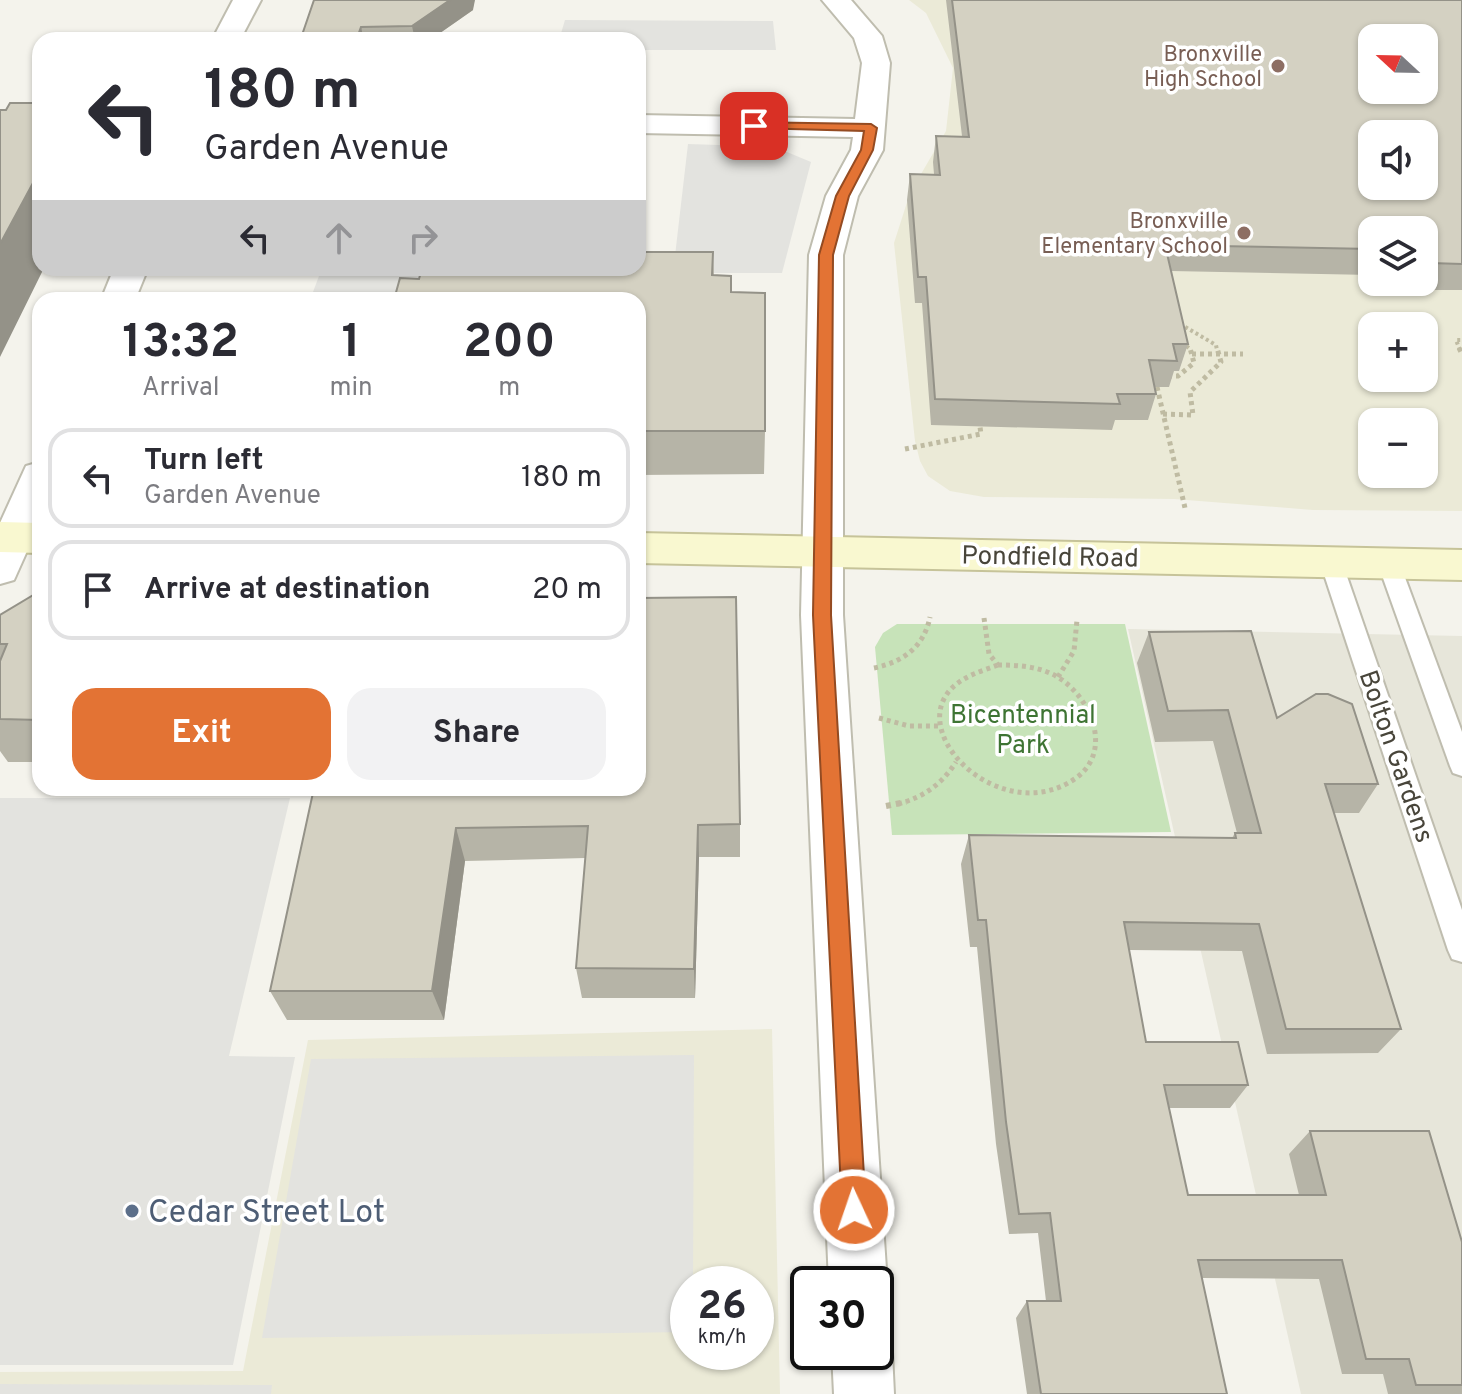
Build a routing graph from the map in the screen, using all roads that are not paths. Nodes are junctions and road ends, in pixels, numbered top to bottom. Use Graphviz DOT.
graph roads {
  1 [pos="247,0"];
  2 [pos="836,0"];
  3 [pos="230,32"];
  4 [pos="646,124"];
  5 [pos="871,128"];
  6 [pos="32,497"];
  7 [pos="14,545"];
  8 [pos="646,548"];
  9 [pos="823,551"];
  10 [pos="1331,562"];
  11 [pos="1389,564"];
  12 [pos="1462,565"];
  13 [pos="1462,766"];
  14 [pos="1462,950"];
  15 [pos="857,1266"];
  16 [pos="863,1370"];
  17 [pos="864,1394"];
  1 -- 3 [label="street"];
  2 -- 5 [label="street"];
  4 -- 5 [label="street"];
  5 -- 9 [label="street"];
  6 -- 7 [label="street"];
  8 -- 9 [label="street, Pondfield Road"];
  9 -- 10 [label="street, Pondfield Road"];
  9 -- 15 [label="street"];
  10 -- 11 [label="street, Pondfield Road"];
  10 -- 14 [label="lane, Bolton Gardens"];
  11 -- 12 [label="street, Pondfield Road"];
  11 -- 13 [label="lane"];
  16 -- 17 [label="street"];
}
